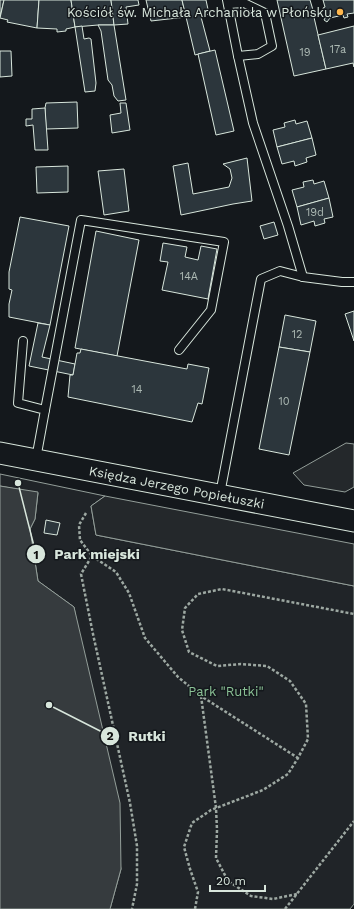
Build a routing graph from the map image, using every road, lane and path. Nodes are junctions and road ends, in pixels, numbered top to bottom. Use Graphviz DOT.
graph roads {
  1 [pos="228,2"];
  2 [pos="238,56"];
  3 [pos="303,277"];
  4 [pos="354,282"];
  5 [pos="23,341"];
  6 [pos="179,350"];
  7 [pos="45,410"];
  8 [pos="0,453"];
  9 [pos="36,459"];
  10 [pos="220,495"];
  11 [pos="86,513"];
  12 [pos="354,521"];
  13 [pos="92,556"];
  14 [pos="354,614"];
  15 [pos="201,696"];
  16 [pos="298,758"];
  17 [pos="216,808"];
  18 [pos="354,821"];
  19 [pos="297,894"];
  20 [pos="132,909"];
  21 [pos="195,909"];
  22 [pos="285,909"];
  1 -- 2 [label="lane"];
  1 -- 2 [label="lane"];
  2 -- 3 [label="lane"];
  3 -- 4 [label="lane"];
  3 -- 10 [label="lane"];
  5 -- 7 [label="lane"];
  6 -- 7 [label="lane"];
  7 -- 9 [label="lane"];
  8 -- 9 [label="street, Księdza Jerzego Popiełuszki"];
  9 -- 10 [label="street, Księdza Jerzego Popiełuszki"];
  10 -- 12 [label="street, Księdza Jerzego Popiełuszki"];
  11 -- 13 [label="path"];
  13 -- 15 [label="path"];
  13 -- 20 [label="path"];
  14 -- 16 [label="path"];
  15 -- 16 [label="path"];
  15 -- 17 [label="path"];
  16 -- 17 [label="path"];
  17 -- 19 [label="path"];
  17 -- 21 [label="path"];
  18 -- 19 [label="path"];
  19 -- 22 [label="path"];
}
